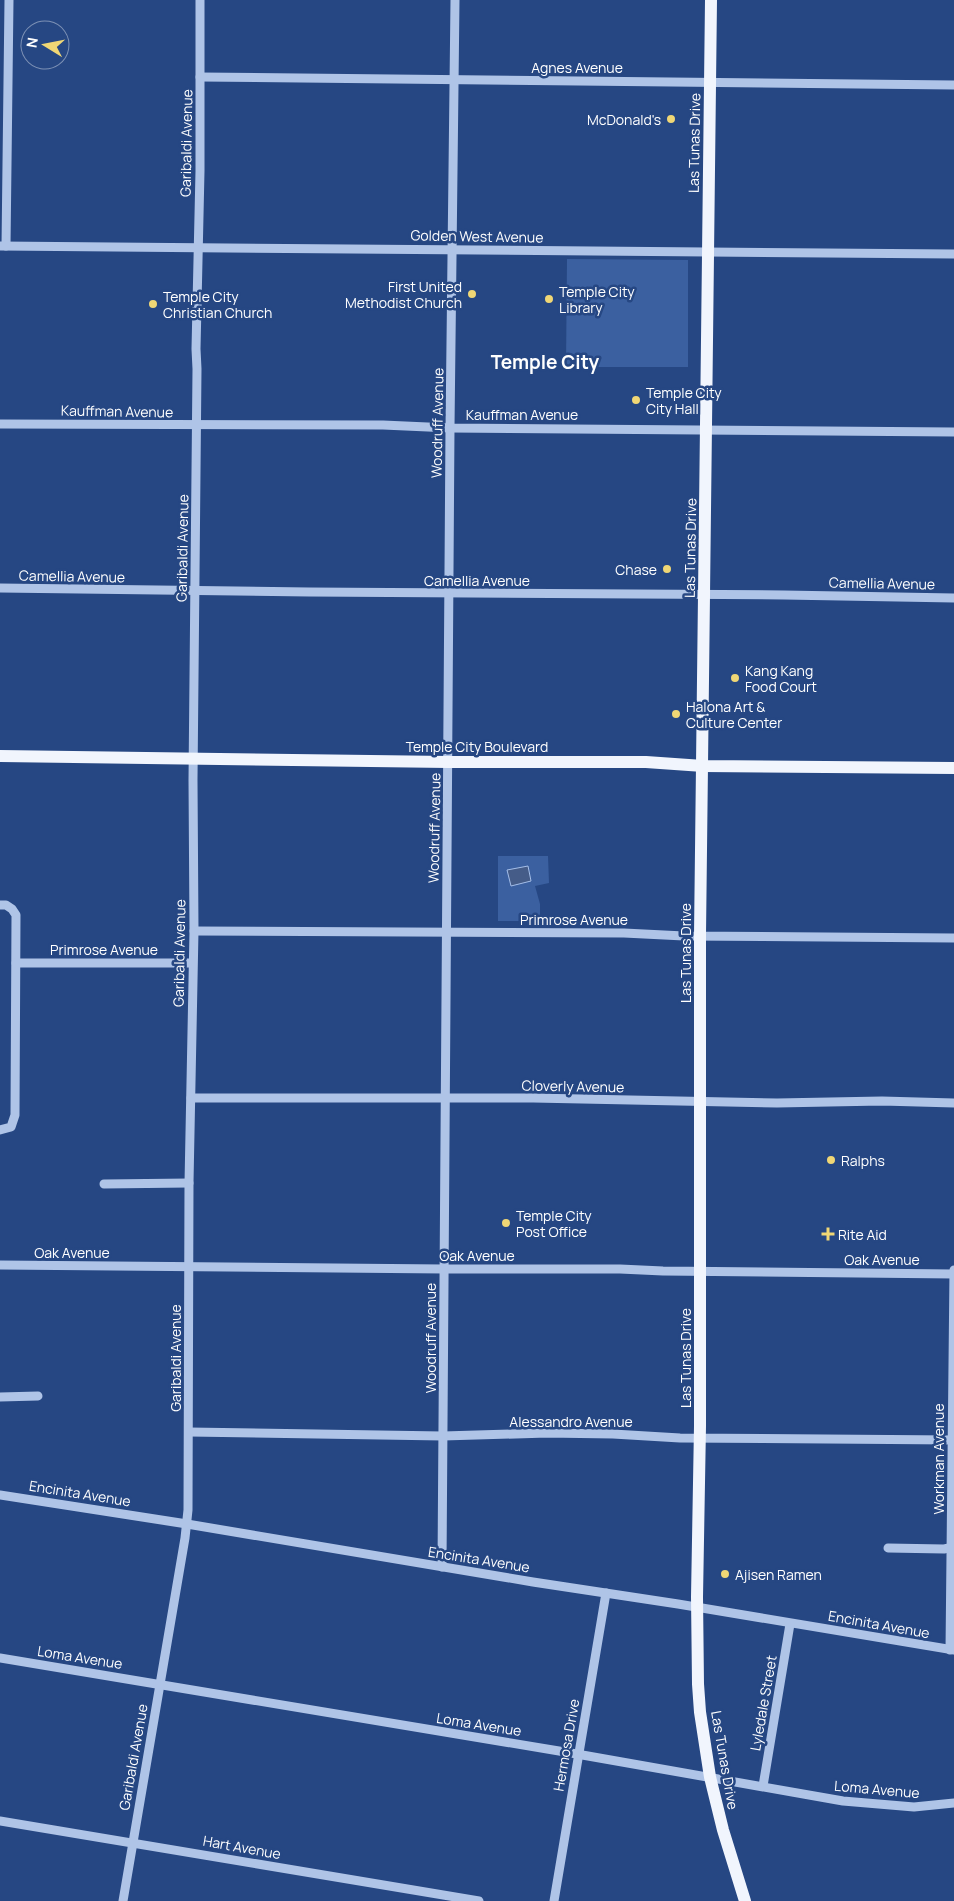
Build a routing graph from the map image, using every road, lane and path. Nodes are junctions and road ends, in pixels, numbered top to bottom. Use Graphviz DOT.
graph roads {
  1 [pos="9,0"];
  2 [pos="200,0"];
  3 [pos="455,0"];
  4 [pos="711,0"];
  5 [pos="200,77"];
  6 [pos="454,80"];
  7 [pos="710,82"];
  8 [pos="954,85"];
  9 [pos="3,246"];
  10 [pos="198,248"];
  11 [pos="452,250"];
  12 [pos="708,252"];
  13 [pos="954,254"];
  14 [pos="0,424"];
  15 [pos="197,425"];
  16 [pos="450,428"];
  17 [pos="706,430"];
  18 [pos="954,432"];
  19 [pos="0,588"];
  20 [pos="195,591"];
  21 [pos="450,594"];
  22 [pos="704,596"];
  23 [pos="954,598"];
  24 [pos="0,756"];
  25 [pos="194,758"];
  26 [pos="448,762"];
  27 [pos="703,766"];
  28 [pos="954,768"];
  29 [pos="0,905"];
  30 [pos="194,931"];
  31 [pos="446,933"];
  32 [pos="700,936"];
  33 [pos="954,938"];
  34 [pos="16,962"];
  35 [pos="192,964"];
  36 [pos="192,1098"];
  37 [pos="445,1099"];
  38 [pos="699,1101"];
  39 [pos="954,1103"];
  40 [pos="0,1130"];
  41 [pos="189,1183"];
  42 [pos="104,1184"];
  43 [pos="0,1265"];
  44 [pos="189,1267"];
  45 [pos="954,1268"];
  46 [pos="444,1269"];
  47 [pos="699,1271"];
  48 [pos="954,1274"];
  49 [pos="38,1396"];
  50 [pos="0,1397"];
  51 [pos="188,1432"];
  52 [pos="443,1436"];
  53 [pos="699,1437"];
  54 [pos="953,1440"];
  55 [pos="0,1495"];
  56 [pos="187,1524"];
  57 [pos="888,1548"];
  58 [pos="953,1548"];
  59 [pos="442,1567"];
  60 [pos="606,1593"];
  61 [pos="697,1608"];
  62 [pos="790,1624"];
  63 [pos="952,1650"];
  64 [pos="0,1658"];
  65 [pos="160,1685"];
  66 [pos="578,1754"];
  67 [pos="710,1777"];
  68 [pos="763,1786"];
  69 [pos="954,1803"];
  70 [pos="0,1821"];
  71 [pos="133,1843"];
  72 [pos="123,1901"];
  73 [pos="479,1901"];
  74 [pos="554,1901"];
  75 [pos="745,1901"];
  1 -- 9 [label="street"];
  2 -- 5 [label="street, Garibaldi Avenue"];
  3 -- 6 [label="street, Woodruff Avenue"];
  4 -- 7 [label="main road, Las Tunas Drive"];
  5 -- 6 [label="street, Agnes Avenue"];
  5 -- 10 [label="street, Garibaldi Avenue"];
  6 -- 7 [label="street, Agnes Avenue"];
  6 -- 11 [label="street, Woodruff Avenue"];
  7 -- 8 [label="street, Agnes Avenue"];
  7 -- 12 [label="main road, Las Tunas Drive"];
  9 -- 10 [label="street, Golden West Avenue"];
  10 -- 11 [label="street, Golden West Avenue"];
  10 -- 15 [label="street, Garibaldi Avenue"];
  11 -- 12 [label="street, Golden West Avenue"];
  11 -- 16 [label="street, Woodruff Avenue"];
  12 -- 13 [label="street, Golden West Avenue"];
  12 -- 17 [label="main road, Las Tunas Drive"];
  14 -- 15 [label="street, Kauffman Avenue"];
  15 -- 16 [label="street, Kauffman Avenue"];
  15 -- 20 [label="street, Garibaldi Avenue"];
  16 -- 17 [label="street, Kauffman Avenue"];
  16 -- 21 [label="street, Woodruff Avenue"];
  17 -- 18 [label="street, Kauffman Avenue"];
  17 -- 22 [label="main road, Las Tunas Drive"];
  19 -- 20 [label="street, Camellia Avenue"];
  20 -- 21 [label="street, Camellia Avenue"];
  20 -- 25 [label="street, Garibaldi Avenue"];
  21 -- 22 [label="street, Camellia Avenue"];
  21 -- 26 [label="street, Woodruff Avenue"];
  22 -- 23 [label="street, Camellia Avenue"];
  22 -- 27 [label="main road, Las Tunas Drive"];
  24 -- 25 [label="main road, Temple City Boulevard"];
  25 -- 26 [label="main road, Temple City Boulevard"];
  25 -- 30 [label="street, Garibaldi Avenue"];
  26 -- 27 [label="main road, Temple City Boulevard"];
  26 -- 31 [label="street, Woodruff Avenue"];
  27 -- 28 [label="main road, Temple City Boulevard"];
  27 -- 32 [label="main road, Las Tunas Drive"];
  29 -- 34 [label="street"];
  30 -- 31 [label="street, Primrose Avenue"];
  30 -- 35 [label="street, Garibaldi Avenue"];
  31 -- 32 [label="street, Primrose Avenue"];
  31 -- 37 [label="street, Woodruff Avenue"];
  32 -- 33 [label="street, Primrose Avenue"];
  32 -- 38 [label="main road, Las Tunas Drive"];
  34 -- 35 [label="street, Primrose Avenue"];
  34 -- 40 [label="street"];
  35 -- 36 [label="street, Garibaldi Avenue"];
  36 -- 37 [label="street, Cloverly Avenue"];
  36 -- 41 [label="street, Garibaldi Avenue"];
  37 -- 38 [label="street, Cloverly Avenue"];
  37 -- 46 [label="street, Woodruff Avenue"];
  38 -- 39 [label="street, Cloverly Avenue"];
  38 -- 47 [label="main road, Las Tunas Drive"];
  41 -- 42 [label="street"];
  41 -- 44 [label="street, Garibaldi Avenue"];
  43 -- 44 [label="street, Oak Avenue"];
  44 -- 46 [label="street, Oak Avenue"];
  44 -- 51 [label="street, Garibaldi Avenue"];
  45 -- 48 [label="street, Workman Avenue"];
  46 -- 47 [label="street, Oak Avenue"];
  46 -- 52 [label="street, Woodruff Avenue"];
  47 -- 48 [label="street, Oak Avenue"];
  47 -- 53 [label="main road, Las Tunas Drive"];
  48 -- 54 [label="street, Workman Avenue"];
  49 -- 50 [label="street"];
  51 -- 52 [label="street, Alessandro Avenue"];
  51 -- 56 [label="street, Garibaldi Avenue"];
  52 -- 53 [label="street, Alessandro Avenue"];
  52 -- 59 [label="street, Woodruff Avenue"];
  53 -- 54 [label="street, Alessandro Avenue"];
  53 -- 61 [label="main road, Las Tunas Drive"];
  54 -- 58 [label="street, Workman Avenue"];
  55 -- 56 [label="street, Encinita Avenue"];
  56 -- 59 [label="street, Encinita Avenue"];
  56 -- 65 [label="street, Garibaldi Avenue"];
  57 -- 58 [label="street"];
  58 -- 63 [label="street, Workman Avenue"];
  59 -- 60 [label="street, Encinita Avenue"];
  60 -- 61 [label="street, Encinita Avenue"];
  60 -- 66 [label="street, Hermosa Drive"];
  61 -- 62 [label="street, Encinita Avenue"];
  61 -- 67 [label="main road, Las Tunas Drive"];
  62 -- 63 [label="street, Encinita Avenue"];
  62 -- 68 [label="street, Lyledale Street"];
  64 -- 65 [label="street, Loma Avenue"];
  65 -- 66 [label="street, Loma Avenue"];
  65 -- 71 [label="street, Garibaldi Avenue"];
  66 -- 67 [label="street, Loma Avenue"];
  66 -- 74 [label="street, Hermosa Drive"];
  67 -- 68 [label="street, Loma Avenue"];
  67 -- 75 [label="main road, Las Tunas Drive"];
  68 -- 69 [label="street, Loma Avenue"];
  70 -- 71 [label="street, Hart Avenue"];
  71 -- 72 [label="street, Garibaldi Avenue"];
  71 -- 73 [label="street, Hart Avenue"];
}
